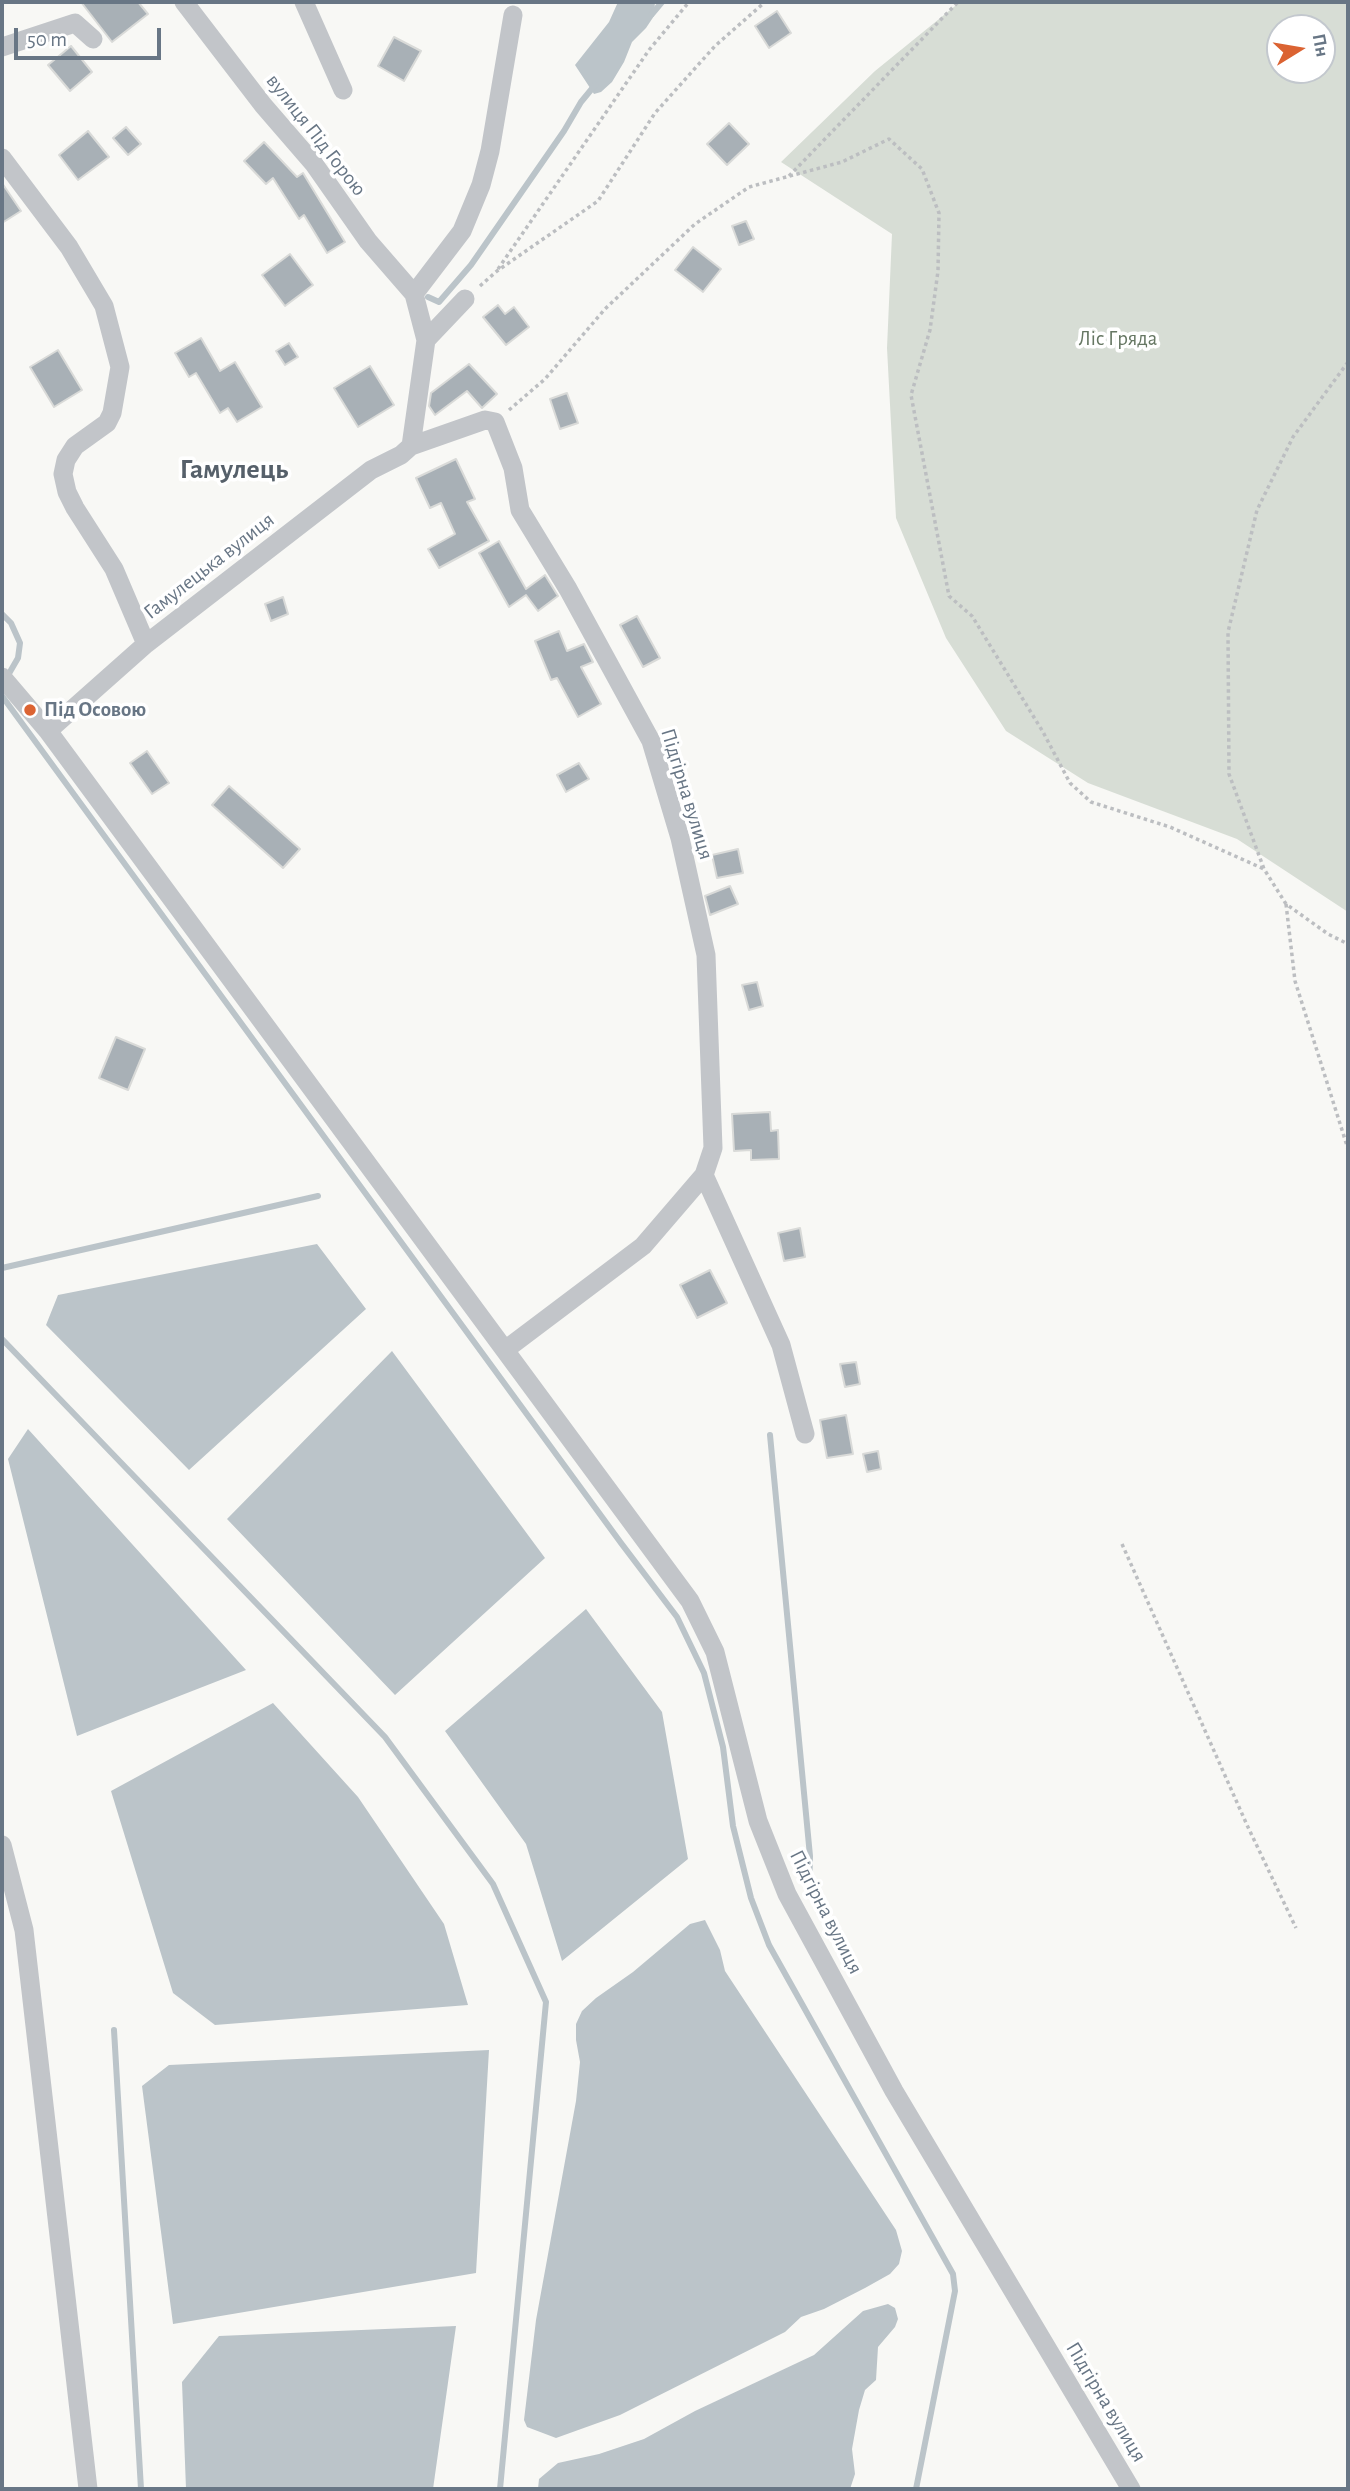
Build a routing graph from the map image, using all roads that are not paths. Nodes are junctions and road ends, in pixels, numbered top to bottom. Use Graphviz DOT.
graph roads {
  1 [pos="184,2"];
  2 [pos="304,2"];
  3 [pos="513,15"];
  4 [pos="93,40"];
  5 [pos="2,47"];
  6 [pos="344,90"];
  7 [pos="2,158"];
  8 [pos="414,294"];
  9 [pos="465,299"];
  10 [pos="426,340"];
  11 [pos="411,446"];
  12 [pos="146,644"];
  13 [pos="8,684"];
  14 [pos="48,732"];
  15 [pos="704,1175"];
  16 [pos="505,1350"];
  17 [pos="805,1434"];
  18 [pos="2,1845"];
  19 [pos="88,2489"];
  20 [pos="1130,2489"];
  1 -- 8 [label="street, вулиця Під Горою"];
  2 -- 6 [label="street"];
  3 -- 8 [label="street"];
  4 -- 5 [label="street"];
  7 -- 12 [label="street"];
  8 -- 10 [label="street"];
  9 -- 10 [label="street"];
  10 -- 11 [label="street"];
  11 -- 12 [label="street, Гамулецька вулиця"];
  11 -- 15 [label="street, Підгірна вулиця"];
  12 -- 14 [label="street, Гамулецька вулиця"];
  13 -- 14 [label="street, Підгірна вулиця"];
  14 -- 16 [label="street, Підгірна вулиця"];
  15 -- 16 [label="street, Підгірна вулиця"];
  15 -- 17 [label="street"];
  16 -- 20 [label="street, Підгірна вулиця"];
  18 -- 19 [label="street"];
}
